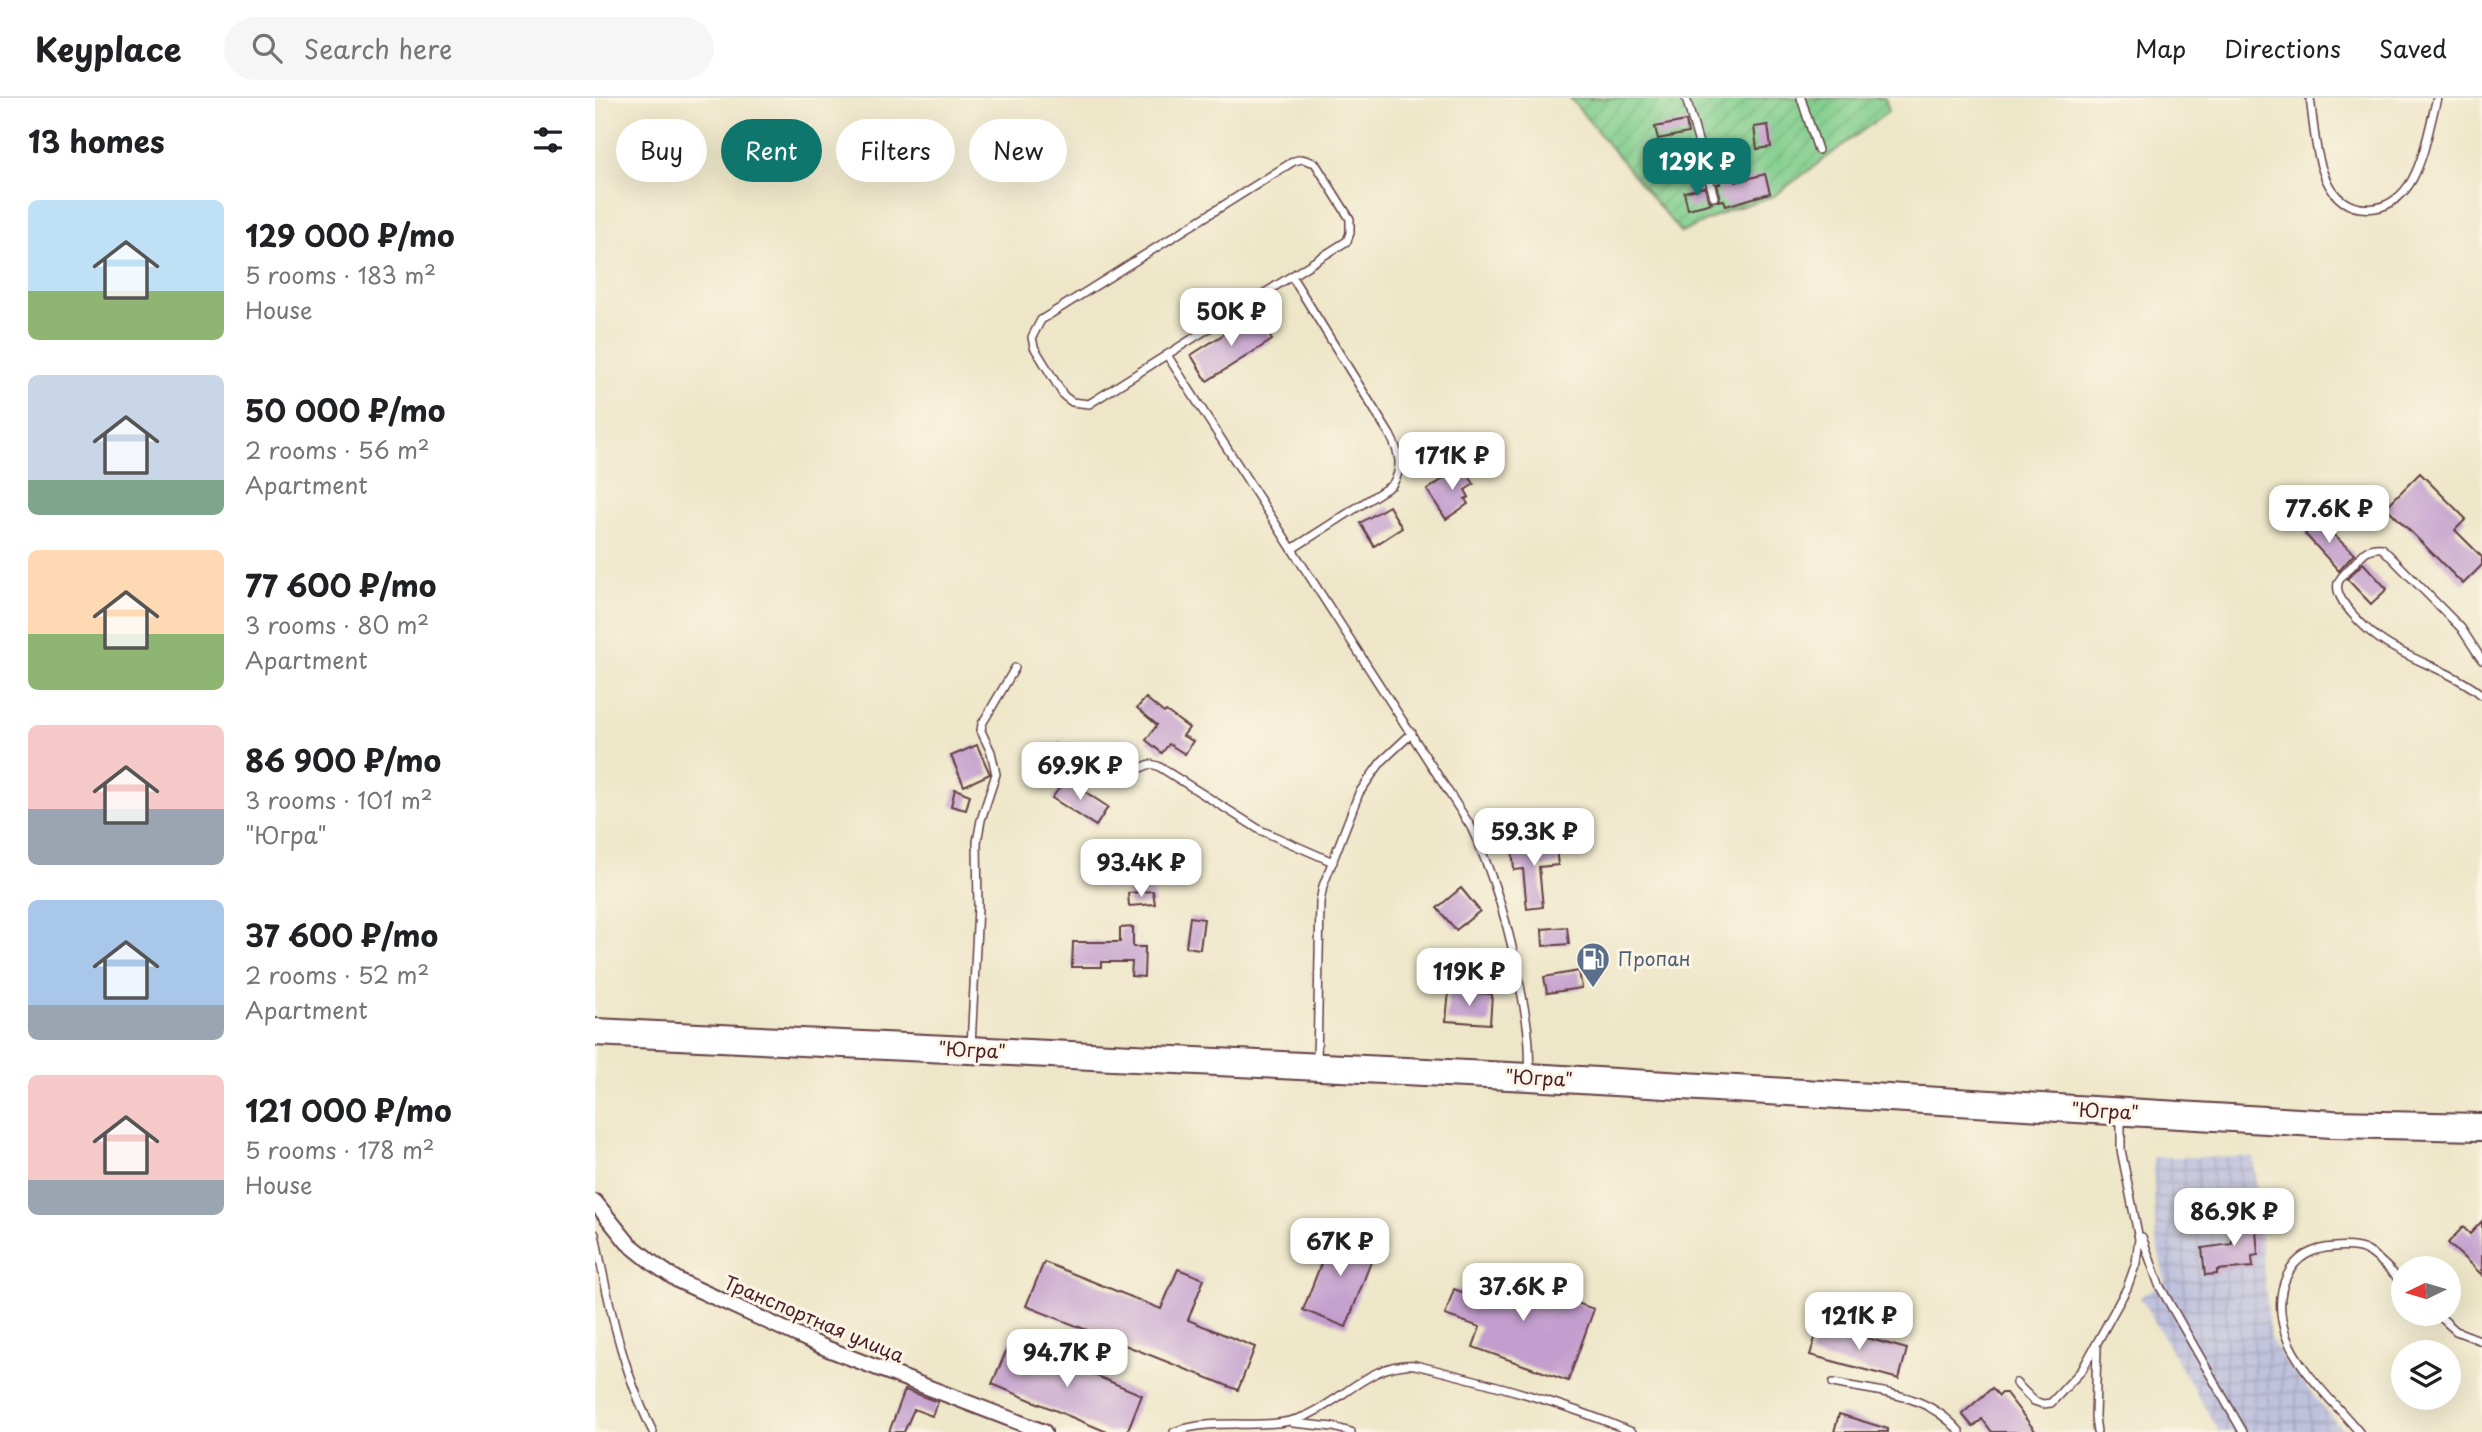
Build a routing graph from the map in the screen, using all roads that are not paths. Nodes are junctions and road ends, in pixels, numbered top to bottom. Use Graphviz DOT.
graph roads {
  1 [pos="1686,98"];
  2 [pos="1801,98"];
  3 [pos="2310,98"];
  4 [pos="2437,98"];
  5 [pos="1818,150"];
  6 [pos="1714,197"];
  7 [pos="1292,277"];
  8 [pos="1167,355"];
  9 [pos="1292,549"];
  10 [pos="2482,660"];
  11 [pos="1015,668"];
  12 [pos="2482,695"];
  13 [pos="1412,733"];
  14 [pos="1134,771"];
  15 [pos="1333,862"];
  16 [pos="595,1032"];
  17 [pos="970,1050"];
  18 [pos="1317,1067"];
  19 [pos="1529,1077"];
  20 [pos="2121,1112"];
  21 [pos="2482,1127"];
  22 [pos="595,1202"];
  23 [pos="2137,1225"];
  24 [pos="595,1234"];
  25 [pos="2391,1272"];
  26 [pos="2450,1326"];
  27 [pos="2482,1341"];
  28 [pos="2097,1344"];
  29 [pos="1833,1383"];
  30 [pos="2016,1383"];
  31 [pos="1285,1422"];
  32 [pos="653,1432"];
  33 [pos="1044,1432"];
  34 [pos="1174,1432"];
  35 [pos="1351,1432"];
  36 [pos="1632,1432"];
  37 [pos="1961,1432"];
  38 [pos="2097,1432"];
  39 [pos="2243,1432"];
  40 [pos="2359,1432"];
  1 -- 6 [label="lane"];
  2 -- 5 [label="lane"];
  3 -- 4 [label="lane"];
  7 -- 8 [label="lane"];
  7 -- 8 [label="lane"];
  7 -- 9 [label="lane"];
  8 -- 9 [label="lane"];
  9 -- 13 [label="lane"];
  10 -- 12 [label="lane"];
  11 -- 17 [label="lane"];
  13 -- 15 [label="lane"];
  13 -- 19 [label="lane"];
  14 -- 15 [label="lane"];
  15 -- 18 [label="lane"];
  16 -- 17 [label="highway, \"Югра\""];
  17 -- 18 [label="highway, \"Югра\""];
  18 -- 19 [label="highway, \"Югра\""];
  19 -- 20 [label="highway, \"Югра\""];
  20 -- 21 [label="highway, \"Югра\""];
  20 -- 23 [label="lane"];
  22 -- 33 [label="street, Транспортная улица"];
  23 -- 28 [label="lane"];
  23 -- 39 [label="lane"];
  24 -- 32 [label="lane"];
  25 -- 40 [label="lane"];
  26 -- 27 [label="lane"];
  28 -- 30 [label="lane"];
  28 -- 38 [label="lane"];
  29 -- 37 [label="lane"];
  31 -- 34 [label="lane"];
  31 -- 35 [label="lane"];
  31 -- 36 [label="lane"];
}
